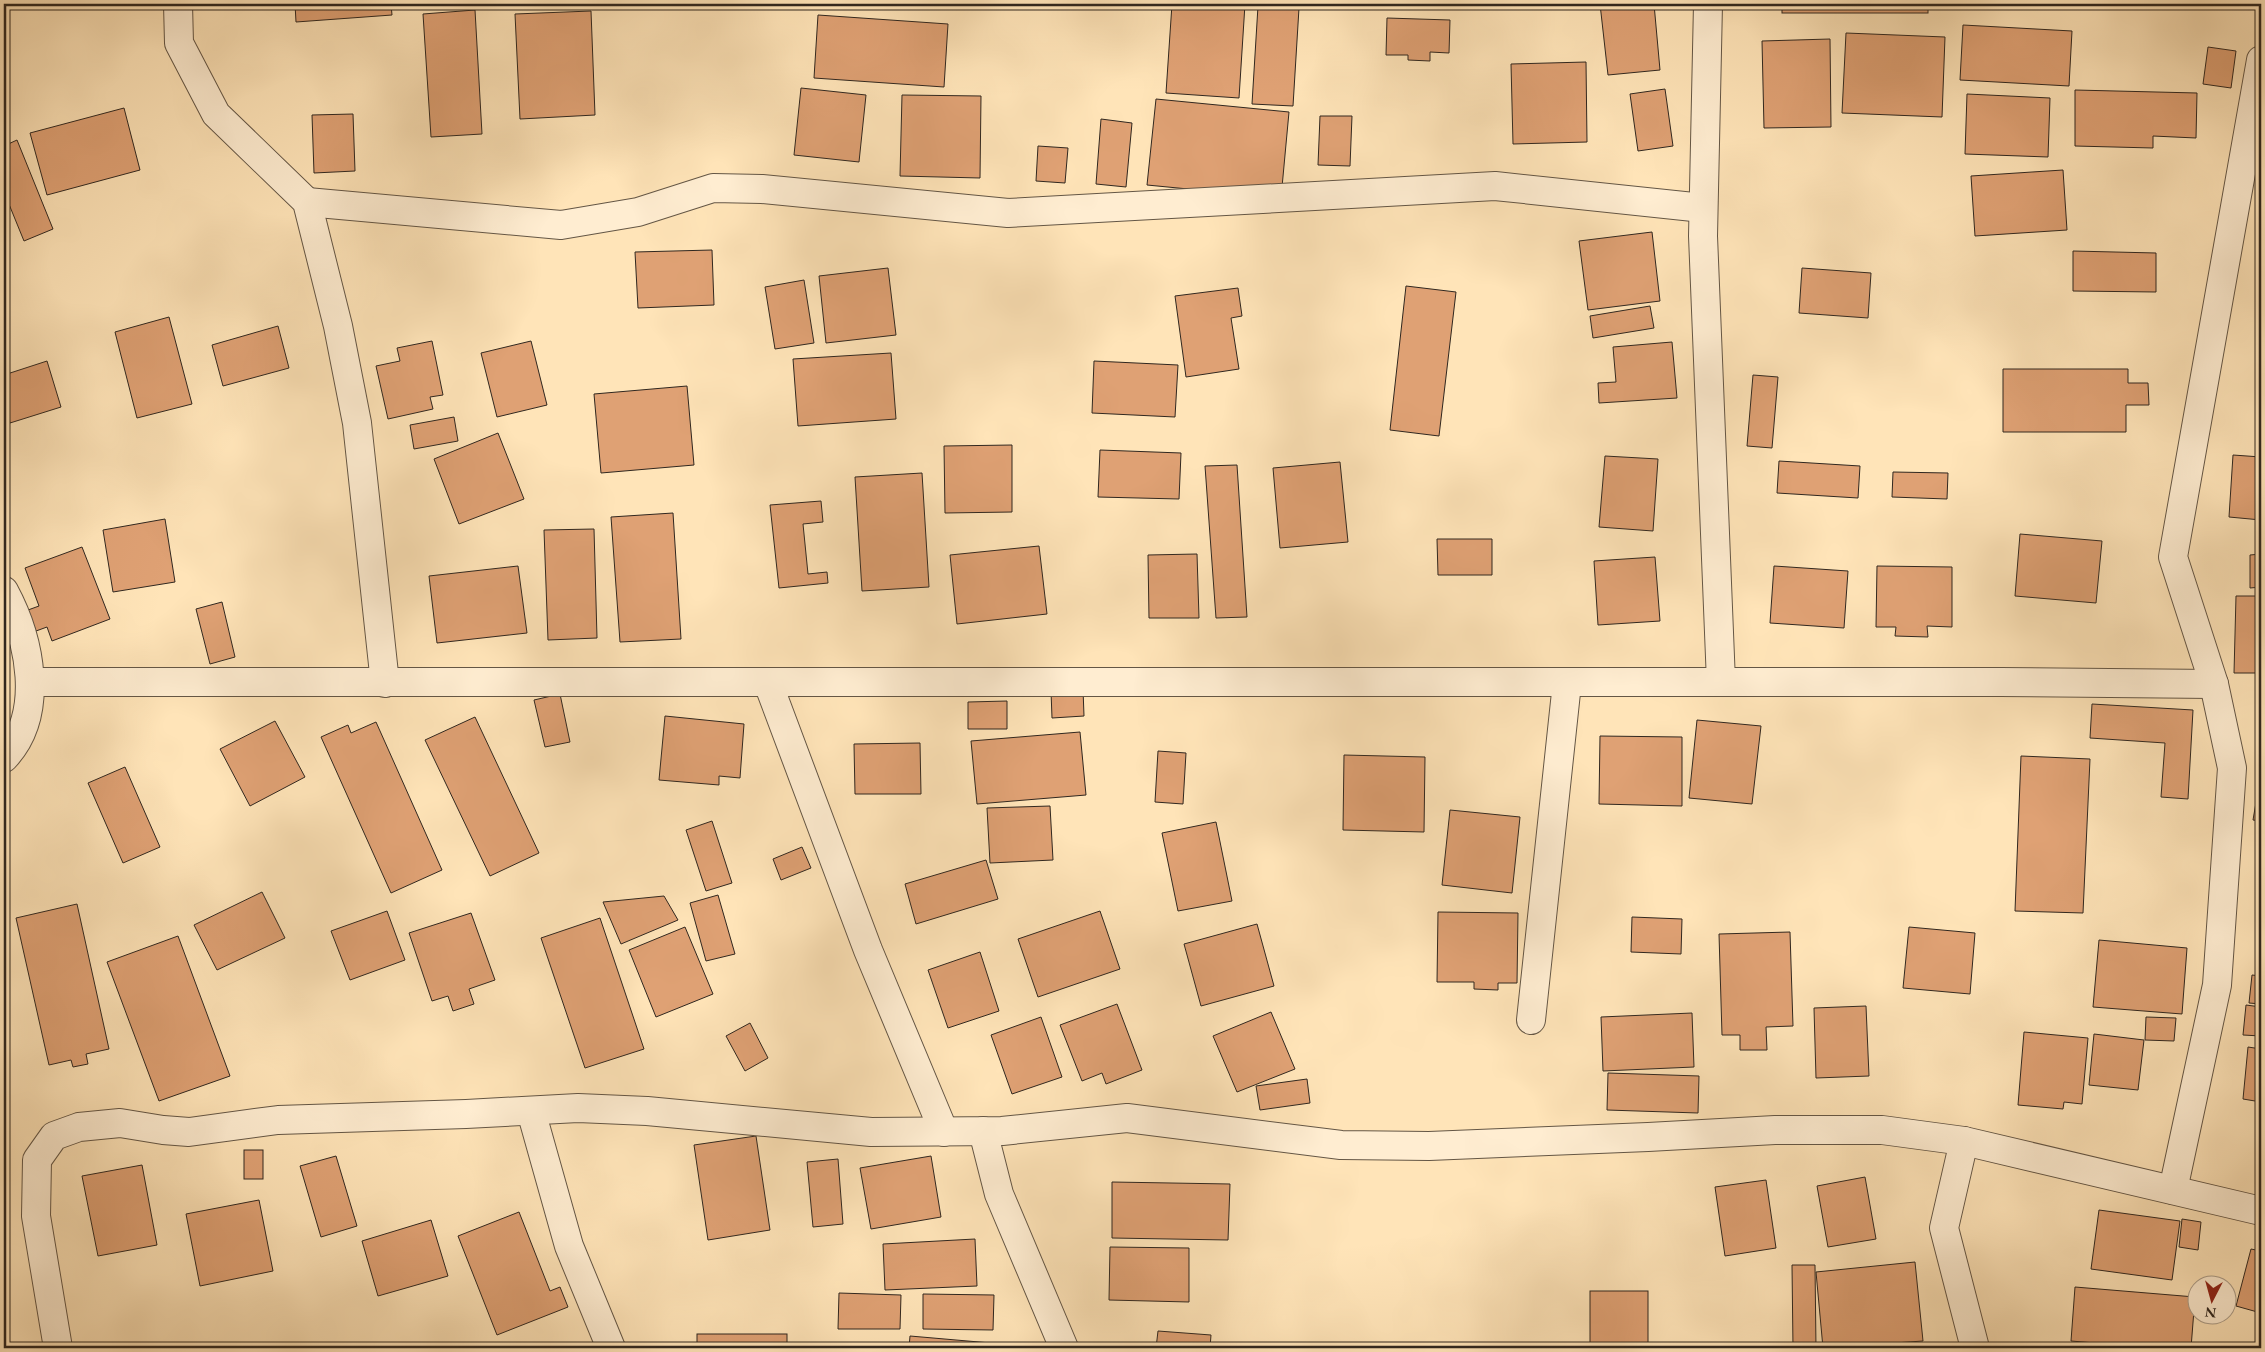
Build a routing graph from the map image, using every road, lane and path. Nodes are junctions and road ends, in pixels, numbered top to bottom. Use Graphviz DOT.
graph roads {
  1 [pos="178,4"];
  2 [pos="1708,4"];
  3 [pos="2261,60"];
  4 [pos="307,202"];
  5 [pos="1703,208"];
  6 [pos="4,591"];
  7 [pos="31,682"];
  8 [pos="1721,682"];
  9 [pos="385,683"];
  10 [pos="768,683"];
  11 [pos="1567,683"];
  12 [pos="2214,684"];
  13 [pos="4,758"];
  14 [pos="1531,1020"];
  15 [pos="531,1111"];
  16 [pos="983,1131"];
  17 [pos="944,1132"];
  18 [pos="1964,1141"];
  19 [pos="2173,1190"];
  20 [pos="2261,1211"];
  21 [pos="58,1348"];
  22 [pos="611,1348"];
  23 [pos="1064,1348"];
  24 [pos="1975,1348"];
  1 -- 4 [label="street"];
  2 -- 5 [label="street"];
  3 -- 12 [label="street"];
  4 -- 5 [label="street"];
  4 -- 9 [label="street"];
  5 -- 8 [label="street"];
  6 -- 7 [label="street"];
  7 -- 9 [label="street"];
  7 -- 13 [label="street"];
  8 -- 11 [label="street"];
  8 -- 12 [label="street"];
  9 -- 10 [label="street"];
  10 -- 11 [label="street"];
  10 -- 17 [label="street"];
  11 -- 14 [label="street"];
  12 -- 19 [label="street"];
  15 -- 17 [label="street"];
  15 -- 21 [label="street"];
  15 -- 22 [label="street"];
  16 -- 17 [label="street"];
  16 -- 18 [label="street"];
  16 -- 23 [label="street"];
  18 -- 19 [label="street"];
  18 -- 24 [label="street"];
  19 -- 20 [label="street"];
}
